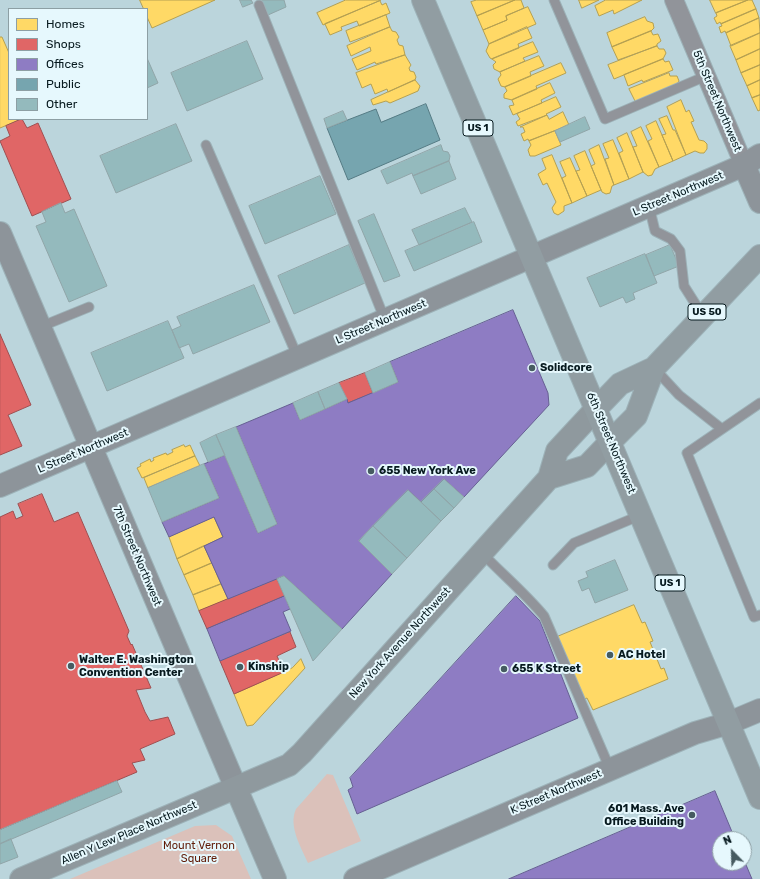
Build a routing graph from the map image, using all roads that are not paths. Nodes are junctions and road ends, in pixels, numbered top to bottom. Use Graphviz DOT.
graph roads {
  1 [pos="423,0"];
  2 [pos="554,0"];
  3 [pos="674,0"];
  4 [pos="259,6"];
  5 [pos="706,76"];
  6 [pos="206,145"];
  7 [pos="752,160"];
  8 [pos="760,202"];
  9 [pos="649,206"];
  10 [pos="0,232"];
  11 [pos="760,256"];
  12 [pos="532,257"];
  13 [pos="89,306"];
  14 [pos="703,316"];
  15 [pos="385,320"];
  16 [pos="40,327"];
  17 [pos="298,358"];
  18 [pos="654,368"];
  19 [pos="760,403"];
  20 [pos="596,410"];
  21 [pos="722,429"];
  22 [pos="610,442"];
  23 [pos="91,447"];
  24 [pos="549,478"];
  25 [pos="0,486"];
  26 [pos="642,515"];
  27 [pos="481,552"];
  28 [pos="553,565"];
  29 [pos="760,615"];
  30 [pos="760,710"];
  31 [pos="729,724"];
  32 [pos="610,769"];
  33 [pos="236,788"];
  34 [pos="760,798"];
  35 [pos="21,879"];
  36 [pos="275,879"];
  37 [pos="355,879"];
  1 -- 12 [label="highway, 6th Street Northwest / US 1"];
  2 -- 5 [label="lane"];
  3 -- 5 [label="street, 5th Street Northwest"];
  4 -- 15 [label="lane"];
  5 -- 7 [label="street, 5th Street Northwest"];
  6 -- 17 [label="lane"];
  7 -- 8 [label="main road, 5th Street Northwest"];
  7 -- 9 [label="main road, L Street Northwest"];
  9 -- 12 [label="main road, L Street Northwest"];
  9 -- 14 [label="lane"];
  10 -- 16 [label="main road, 7th Street Northwest"];
  11 -- 14 [label="highway, New York Avenue Northwest / US 50"];
  12 -- 15 [label="main road, L Street Northwest"];
  12 -- 20 [label="highway, 6th Street Northwest / US 1"];
  13 -- 16 [label="lane"];
  14 -- 18 [label="highway, New York Avenue Northwest / US 50"];
  15 -- 17 [label="main road, L Street Northwest"];
  16 -- 23 [label="main road, 7th Street Northwest"];
  17 -- 23 [label="main road, L Street Northwest"];
  18 -- 20 [label="highway, New York Avenue Northwest / US 50"];
  18 -- 21 [label="lane"];
  18 -- 22 [label="highway, New York Avenue Northwest / US 50"];
  19 -- 21 [label="lane"];
  20 -- 22 [label="highway, 6th Street Northwest / US 1"];
  20 -- 24 [label="main road, New York Avenue Northwest"];
  21 -- 29 [label="lane"];
  22 -- 24 [label="main road, New York Avenue Northwest"];
  22 -- 26 [label="highway, 6th Street Northwest / US 1"];
  23 -- 25 [label="main road, L Street Northwest"];
  23 -- 33 [label="main road, 7th Street Northwest"];
  24 -- 27 [label="main road, New York Avenue Northwest"];
  26 -- 28 [label="lane"];
  26 -- 31 [label="highway, 6th Street Northwest / US 1"];
  27 -- 32 [label="lane"];
  27 -- 33 [label="main road, New York Avenue Northwest"];
  30 -- 31 [label="main road, K Street Northwest"];
  31 -- 32 [label="main road, K Street Northwest"];
  31 -- 34 [label="highway, 6th Street Northwest / US 1"];
  32 -- 37 [label="main road, K Street Northwest"];
  33 -- 35 [label="main road, Allen Y Lew Place Northwest"];
  33 -- 36 [label="main road, 7th Street Northwest"];
}
